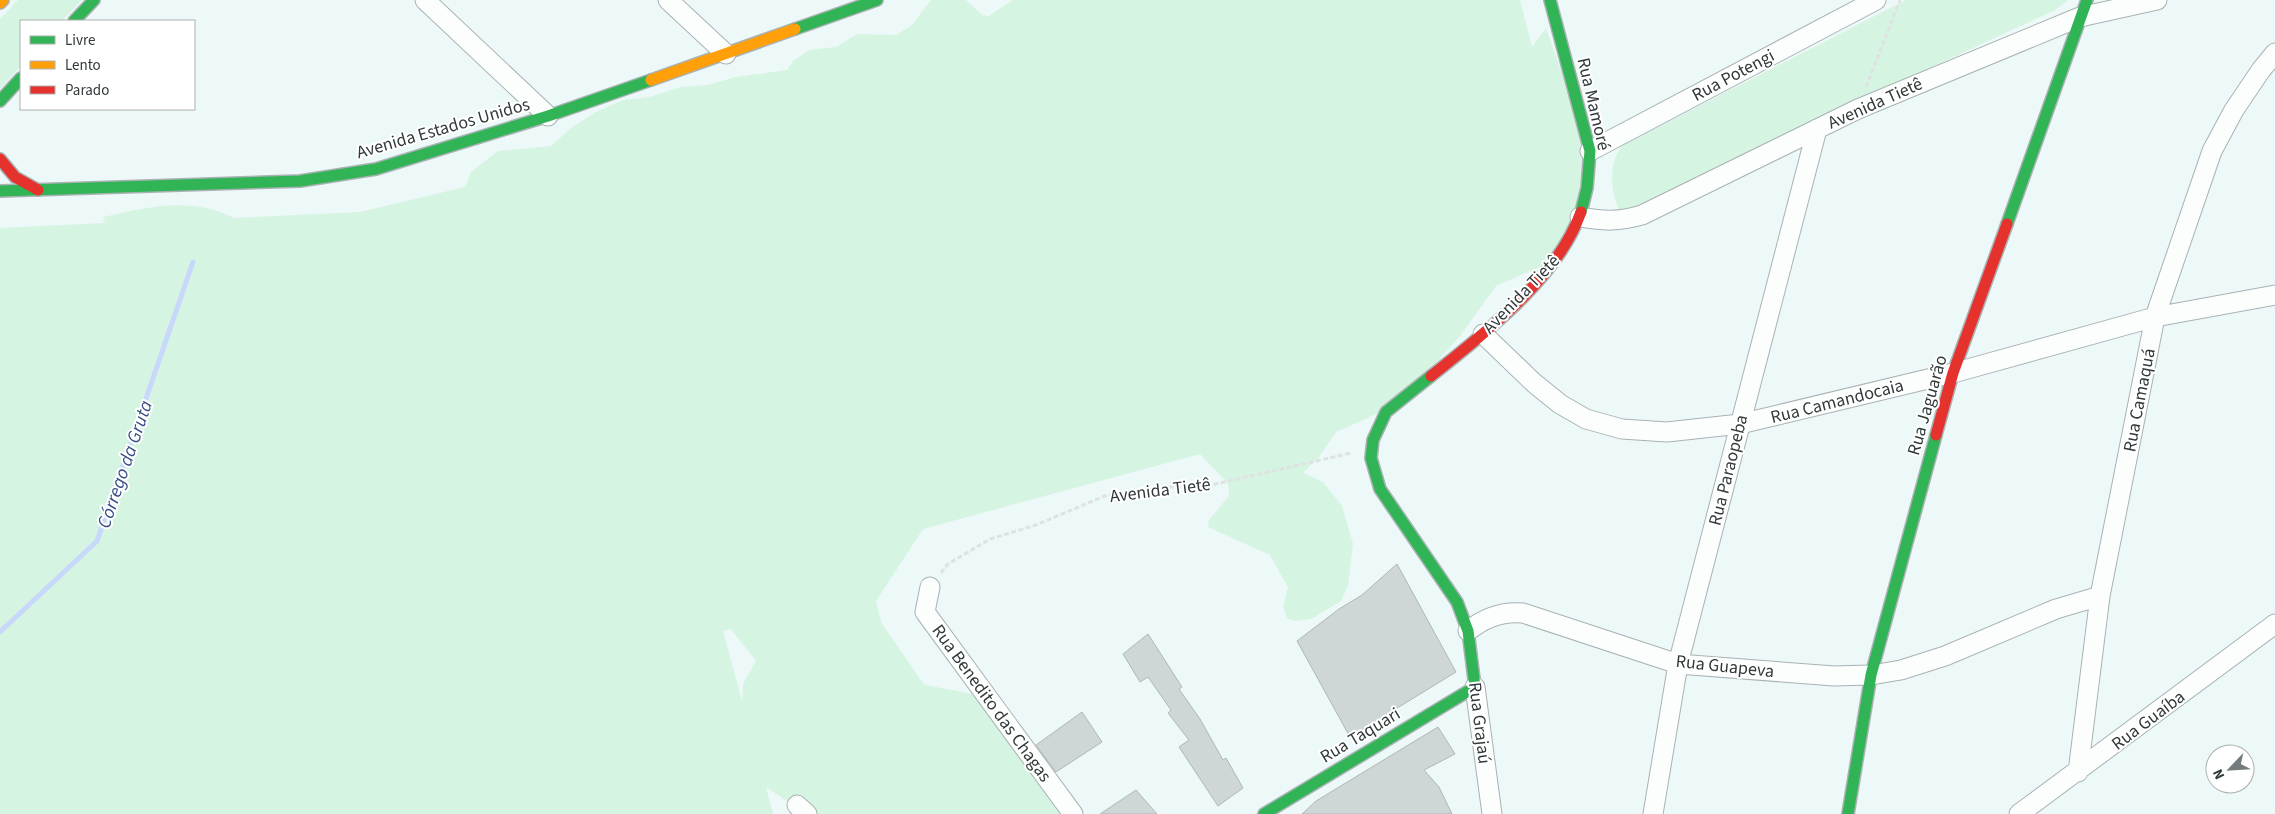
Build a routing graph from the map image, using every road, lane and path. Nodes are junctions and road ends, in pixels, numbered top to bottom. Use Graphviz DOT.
graph roads {
  1 [pos="3,0"];
  2 [pos="94,0"];
  3 [pos="425,0"];
  4 [pos="668,0"];
  5 [pos="877,0"];
  6 [pos="1550,0"];
  7 [pos="1876,0"];
  8 [pos="1900,0"];
  9 [pos="2157,0"];
  10 [pos="0,3"];
  11 [pos="2083,8"];
  12 [pos="75,20"];
  13 [pos="2275,53"];
  14 [pos="726,54"];
  15 [pos="20,79"];
  16 [pos="0,100"];
  17 [pos="1858,109"];
  18 [pos="548,116"];
  19 [pos="1817,129"];
  20 [pos="1590,151"];
  21 [pos="0,159"];
  22 [pos="38,190"];
  23 [pos="0,191"];
  24 [pos="1580,217"];
  25 [pos="2275,295"];
  26 [pos="2155,317"];
  27 [pos="1483,334"];
  28 [pos="1953,373"];
  29 [pos="1740,424"];
  30 [pos="1371,448"];
  31 [pos="930,587"];
  32 [pos="2100,596"];
  33 [pos="2275,624"];
  34 [pos="1468,631"];
  35 [pos="1678,664"];
  36 [pos="1871,675"];
  37 [pos="1475,687"];
  38 [pos="2078,772"];
  39 [pos="1073,814"];
  40 [pos="1264,814"];
  41 [pos="1492,814"];
  42 [pos="1653,814"];
  43 [pos="1848,814"];
  44 [pos="2019,814"];
  1 -- 10 [label="street"];
  2 -- 12 [label="street"];
  3 -- 18 [label="street"];
  4 -- 14 [label="street"];
  5 -- 14 [label="street, Avenida Estados Unidos"];
  6 -- 20 [label="street, Rua Mamoré"];
  7 -- 20 [label="street, Rua Potengi"];
  8 -- 17 [label="path"];
  9 -- 11 [label="street, Avenida Tietê"];
  11 -- 17 [label="street, Avenida Tietê"];
  11 -- 28 [label="street, Rua Jaguarão"];
  13 -- 26 [label="street, Rua Camaquá"];
  14 -- 18 [label="street, Avenida Estados Unidos"];
  15 -- 16 [label="street"];
  17 -- 19 [label="street, Avenida Tietê"];
  18 -- 22 [label="street, Avenida Estados Unidos"];
  19 -- 24 [label="street, Avenida Tietê"];
  19 -- 29 [label="street, Rua Paraopeba"];
  20 -- 24 [label="street, Rua Mamoré"];
  21 -- 22 [label="street"];
  22 -- 23 [label="street, Avenida Estados Unidos"];
  24 -- 27 [label="street, Avenida Tietê"];
  25 -- 26 [label="street, Rua Camandocaia"];
  26 -- 28 [label="street, Rua Camandocaia"];
  26 -- 32 [label="street, Rua Camaquá"];
  27 -- 29 [label="street, Rua Camandocaia"];
  27 -- 30 [label="street, Avenida Tietê"];
  28 -- 29 [label="street, Rua Camandocaia"];
  28 -- 36 [label="street, Rua Jaguarão"];
  29 -- 35 [label="street, Rua Paraopeba"];
  30 -- 31 [label="path, Avenida Tietê"];
  30 -- 34 [label="street"];
  31 -- 39 [label="street, Rua Benedito das Chagas"];
  32 -- 36 [label="street, Rua Guapeva"];
  32 -- 38 [label="street, Rua Camaquá"];
  33 -- 38 [label="street, Rua Guaíba"];
  34 -- 35 [label="street, Rua Guapeva"];
  34 -- 37 [label="street, Rua Grajaú"];
  35 -- 36 [label="street, Rua Guapeva"];
  35 -- 42 [label="street, Rua Paraopeba"];
  36 -- 43 [label="street, Rua Jaguarão"];
  37 -- 40 [label="street, Rua Taquari"];
  37 -- 41 [label="street, Rua Grajaú"];
  38 -- 44 [label="street, Rua Guaíba"];
}
